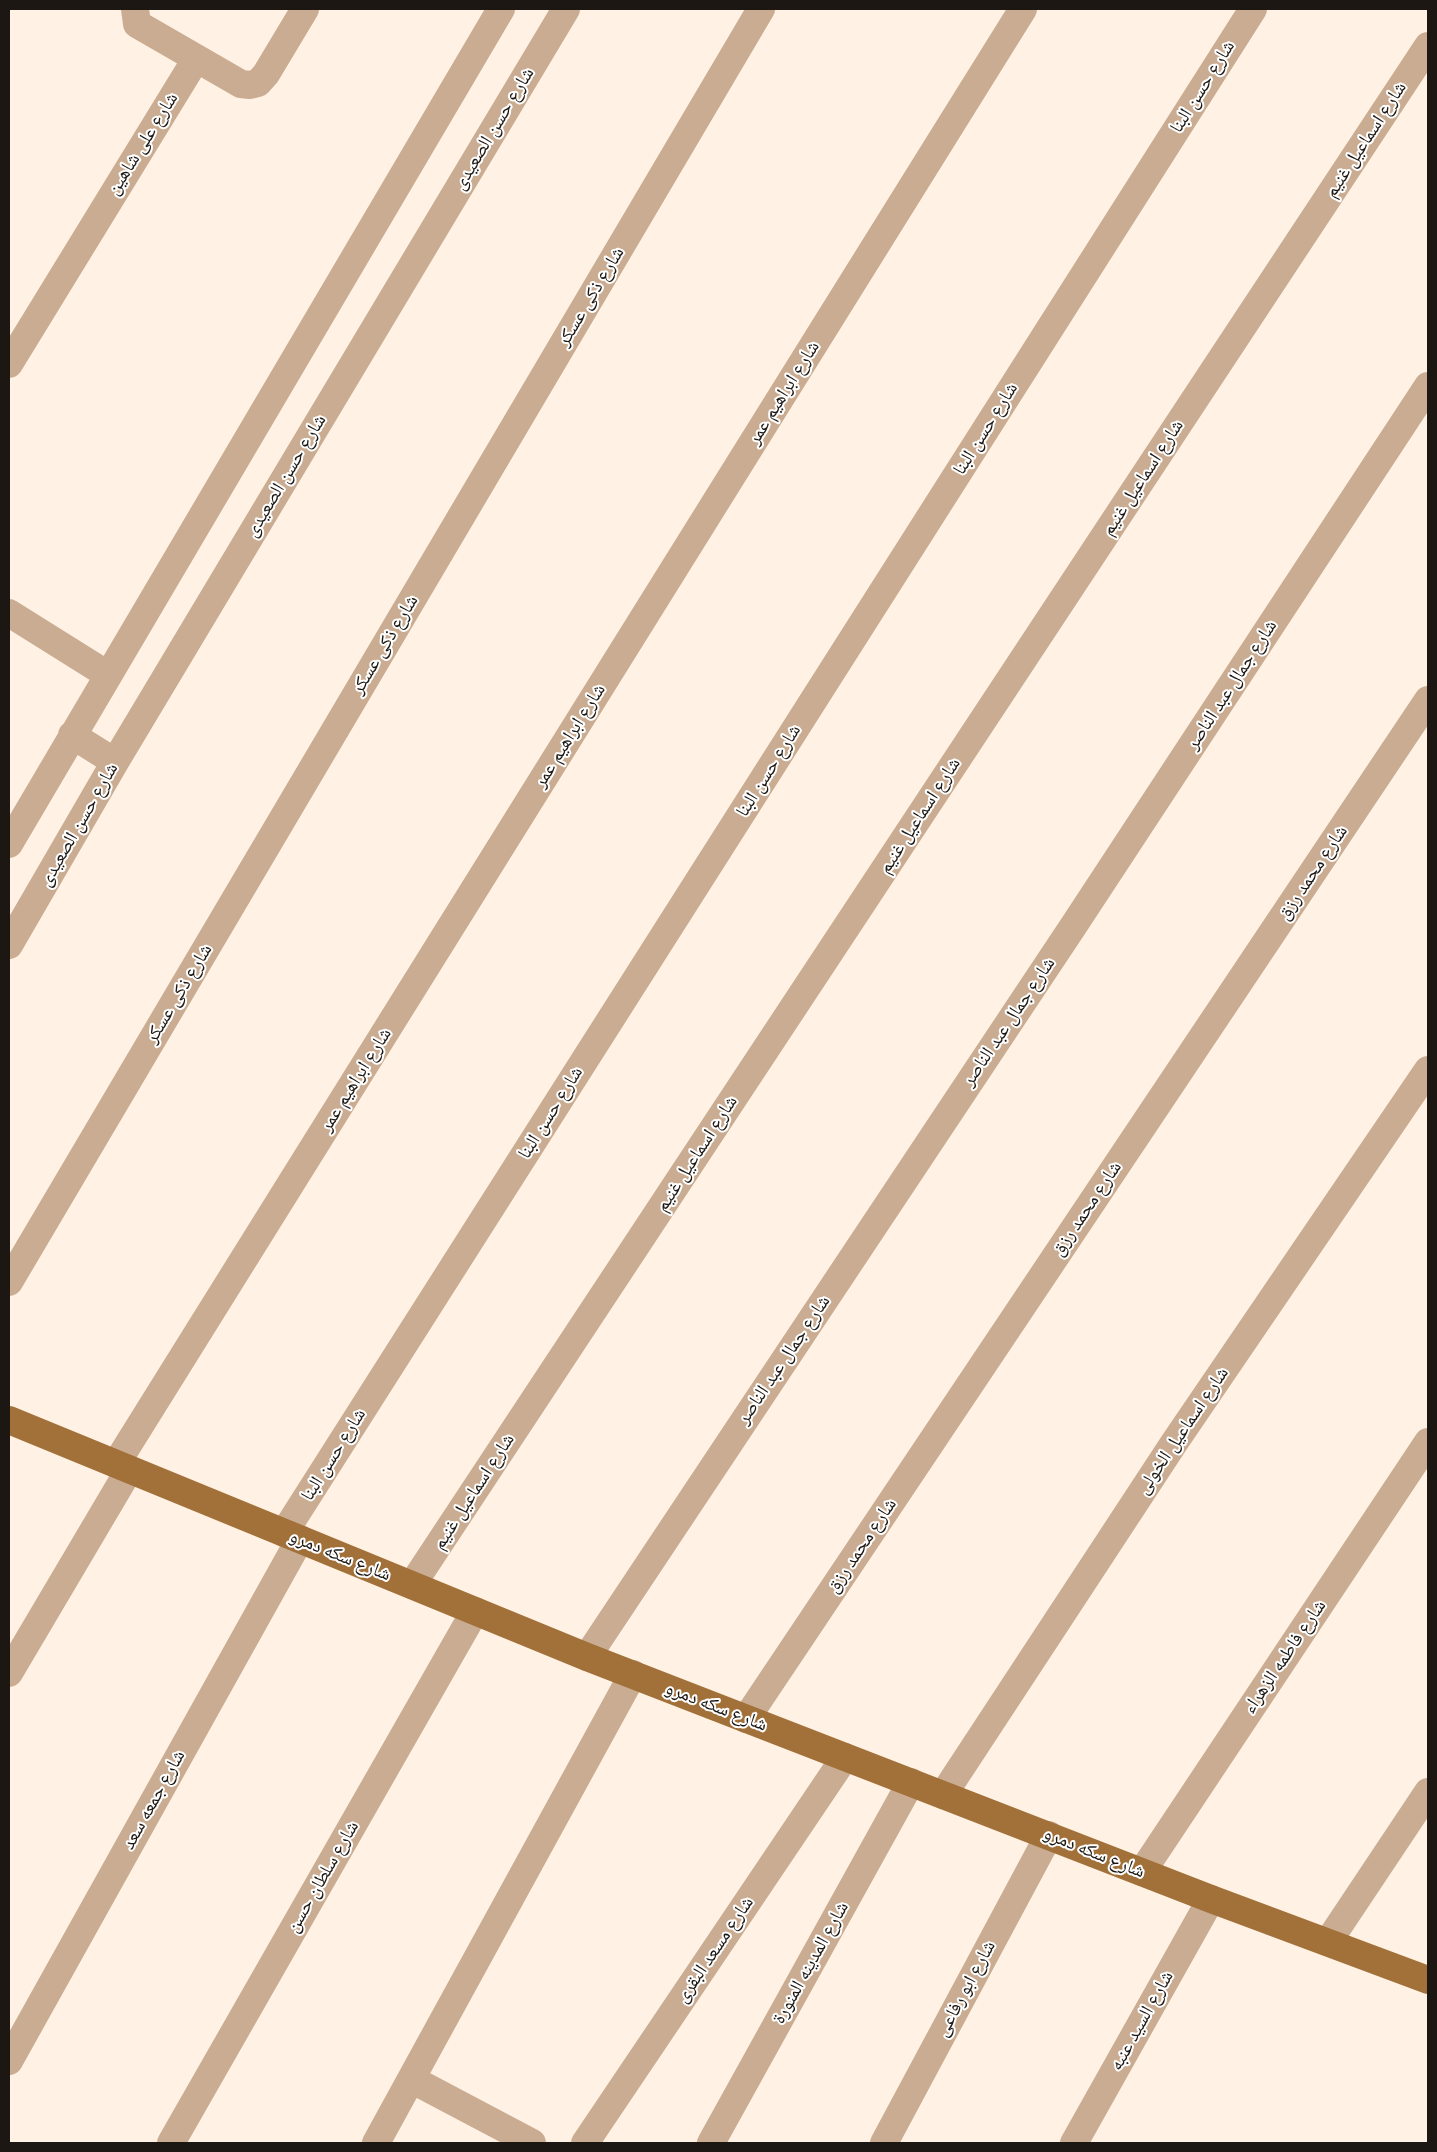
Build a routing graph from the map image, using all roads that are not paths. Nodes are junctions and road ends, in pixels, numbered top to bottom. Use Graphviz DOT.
graph roads {
  1 [pos="135,9"];
  2 [pos="305,9"];
  3 [pos="501,9"];
  4 [pos="566,9"];
  5 [pos="761,9"];
  6 [pos="1023,9"];
  7 [pos="1253,9"];
  8 [pos="1428,46"];
  9 [pos="196,59"];
  10 [pos="9,364"];
  11 [pos="1428,386"];
  12 [pos="9,613"];
  13 [pos="108,675"];
  14 [pos="1428,700"];
  15 [pos="72,735"];
  16 [pos="116,762"];
  17 [pos="9,844"];
  18 [pos="9,946"];
  19 [pos="1428,1070"];
  20 [pos="9,1282"];
  21 [pos="9,1420"];
  22 [pos="1428,1442"];
  23 [pos="123,1467"];
  24 [pos="292,1536"];
  25 [pos="412,1585"];
  26 [pos="475,1611"];
  27 [pos="587,1657"];
  28 [pos="9,1673"];
  29 [pos="633,1674"];
  30 [pos="746,1719"];
  31 [pos="845,1757"];
  32 [pos="911,1782"];
  33 [pos="1428,1792"];
  34 [pos="943,1795"];
  35 [pos="1049,1835"];
  36 [pos="1142,1872"];
  37 [pos="1211,1899"];
  38 [pos="1328,1942"];
  39 [pos="1428,1980"];
  40 [pos="9,2061"];
  41 [pos="411,2079"];
  42 [pos="171,2143"];
  43 [pos="376,2143"];
  44 [pos="532,2143"];
  45 [pos="585,2143"];
  46 [pos="711,2143"];
  47 [pos="884,2143"];
  48 [pos="1074,2143"];
  1 -- 9 [label="street"];
  2 -- 9 [label="street"];
  3 -- 13 [label="street"];
  4 -- 16 [label="street, شارع حسن الصعيدى"];
  5 -- 20 [label="street, شارع ذكى عسكر"];
  6 -- 23 [label="street, شارع ابراهيم عمر"];
  7 -- 24 [label="street, شارع حسن البنا"];
  8 -- 25 [label="street, شارع اسماعيل غنيم"];
  9 -- 10 [label="street, شارع على شاهين"];
  11 -- 27 [label="street, شارع جمال عبد الناصر"];
  12 -- 13 [label="street"];
  13 -- 15 [label="street"];
  14 -- 30 [label="street, شارع محمد رزق"];
  15 -- 16 [label="street"];
  15 -- 17 [label="street"];
  16 -- 18 [label="street, شارع حسن الصعيدى"];
  19 -- 34 [label="street, شارع اسماعيل الخولى"];
  21 -- 23 [label="main road, شارع سكه دمرو"];
  22 -- 36 [label="street, شارع فاطمه الزهراء"];
  23 -- 24 [label="main road, شارع سكه دمرو"];
  23 -- 28 [label="street, شارع ابراهيم عمر"];
  24 -- 25 [label="main road, شارع سكه دمرو"];
  24 -- 40 [label="street, شارع جمعه سعد"];
  25 -- 26 [label="main road, شارع سكه دمرو"];
  26 -- 27 [label="main road, شارع سكه دمرو"];
  26 -- 42 [label="street, شارع سلطان حسن"];
  27 -- 29 [label="main road, شارع سكه دمرو"];
  29 -- 30 [label="main road, شارع سكه دمرو"];
  29 -- 41 [label="street"];
  30 -- 31 [label="main road, شارع سكه دمرو"];
  31 -- 32 [label="main road, شارع سكه دمرو"];
  31 -- 45 [label="street, شارع مسعد البقرى"];
  32 -- 34 [label="main road, شارع سكه دمرو"];
  32 -- 46 [label="street, شارع المدينه المنورة"];
  33 -- 38 [label="street"];
  34 -- 35 [label="main road, شارع سكه دمرو"];
  35 -- 36 [label="main road, شارع سكه دمرو"];
  35 -- 47 [label="street, شارع ابو رفاعى"];
  36 -- 37 [label="main road, شارع سكه دمرو"];
  37 -- 38 [label="main road, شارع سكه دمرو"];
  37 -- 48 [label="street, شارع السيد عنبه"];
  38 -- 39 [label="main road, شارع سكه دمرو"];
  41 -- 43 [label="street"];
  41 -- 44 [label="street"];
}
